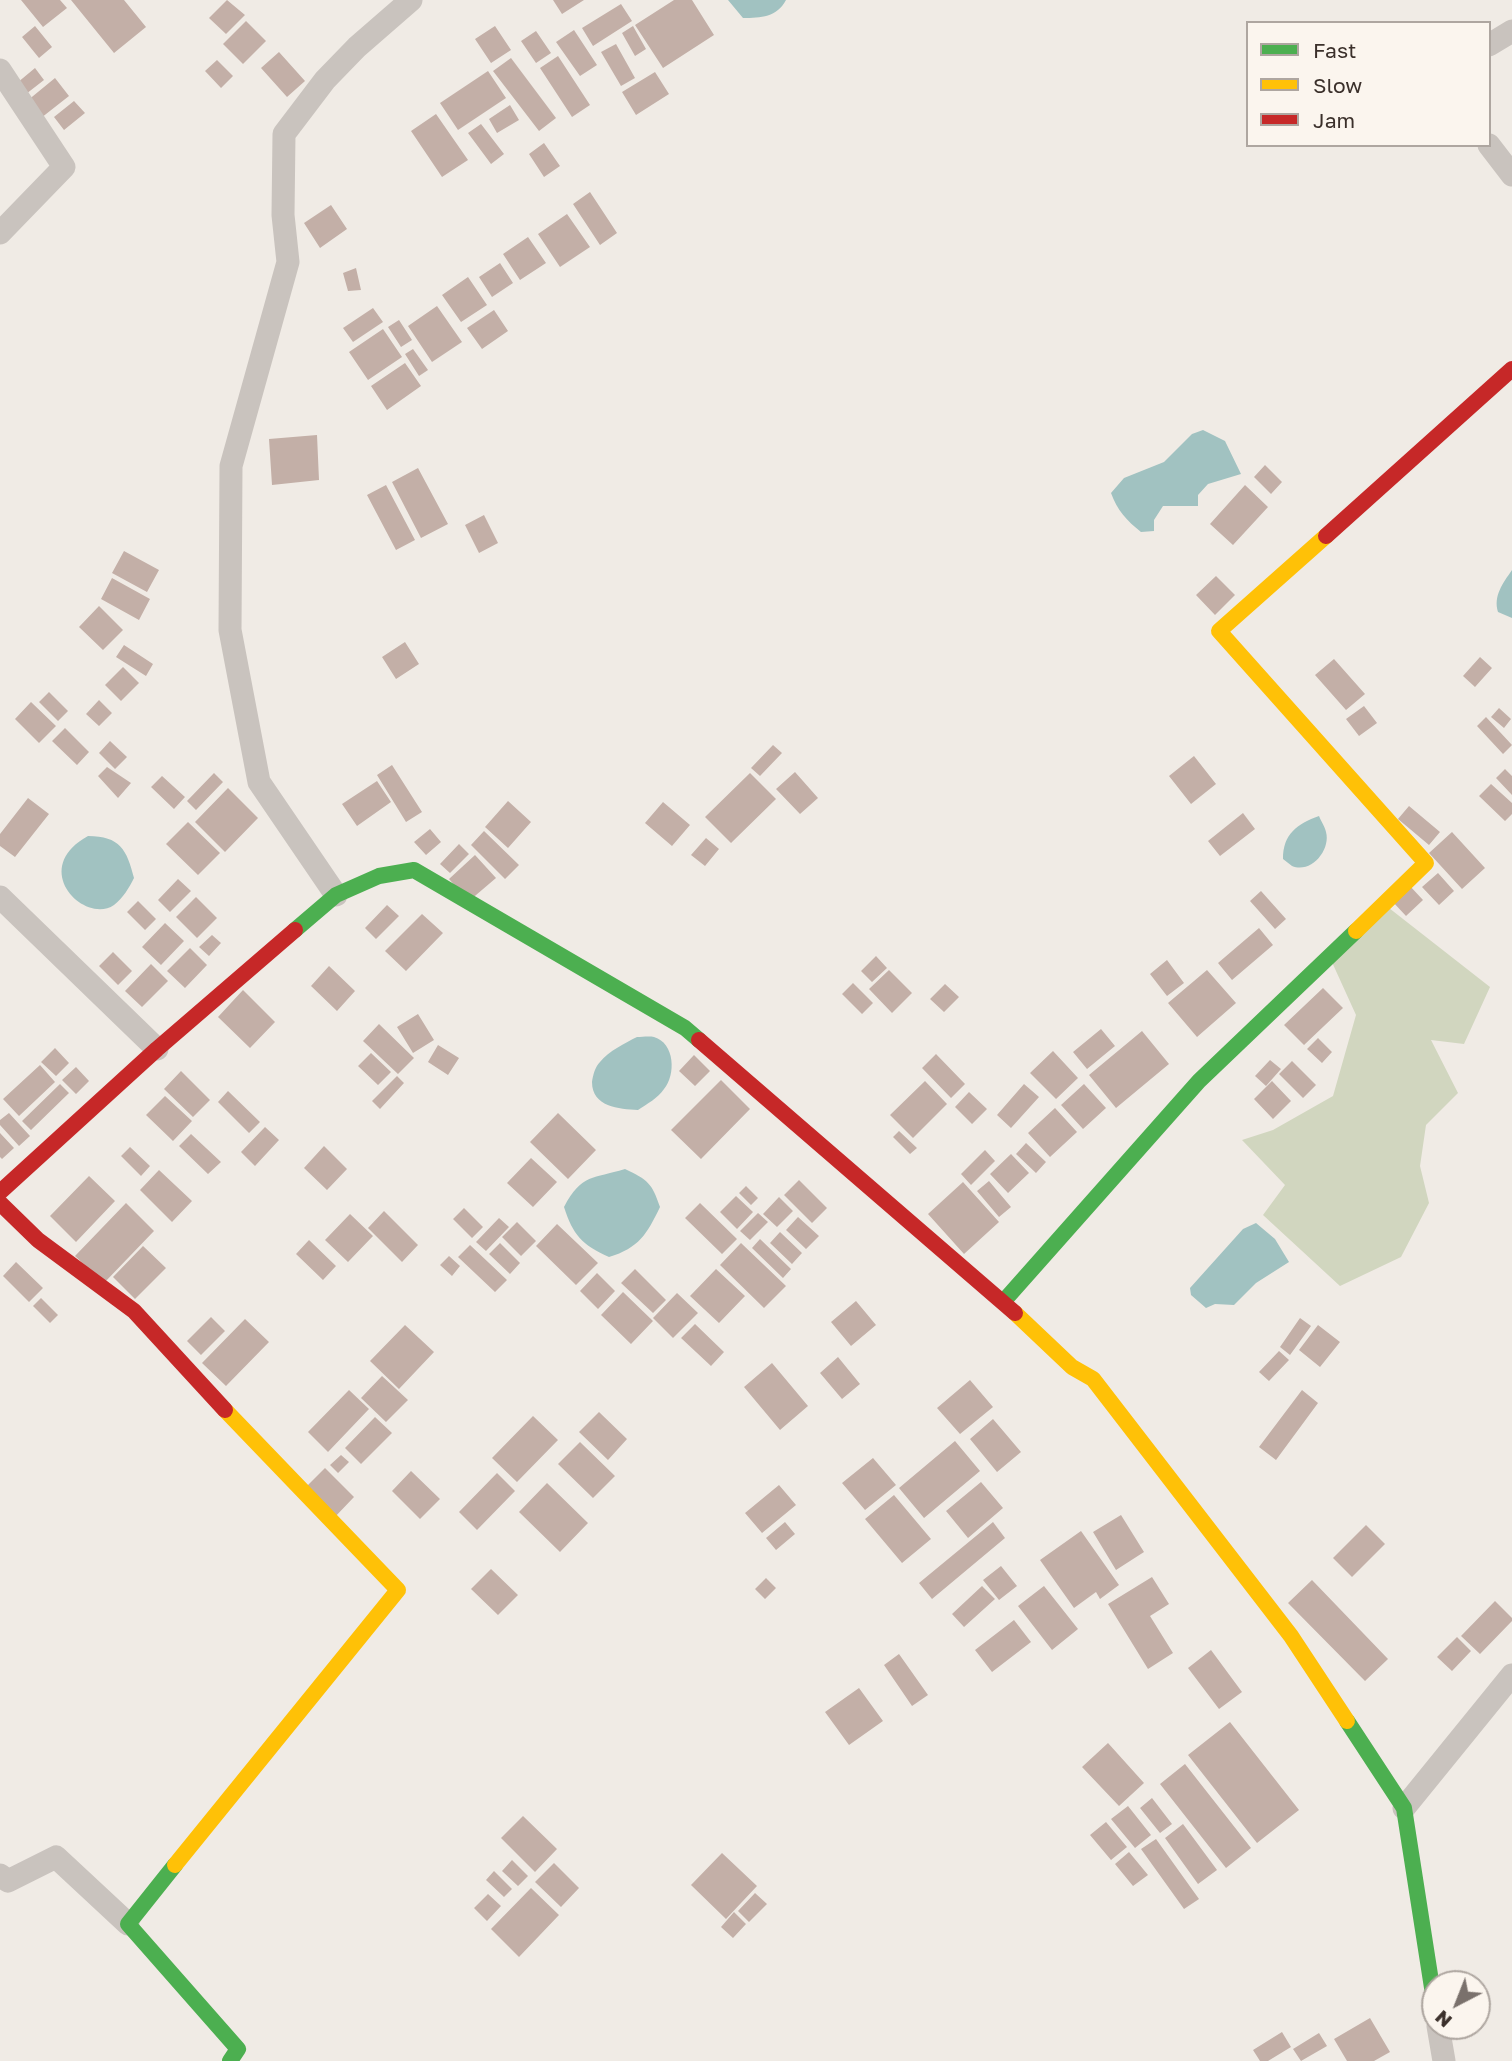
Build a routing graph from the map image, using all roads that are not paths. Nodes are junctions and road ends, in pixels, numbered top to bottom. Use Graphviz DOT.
graph roads {
  1 [pos="411,0"];
  2 [pos="1512,31"];
  3 [pos="1491,44"];
  4 [pos="0,70"];
  5 [pos="1491,147"];
  6 [pos="1512,175"];
  7 [pos="0,233"];
  8 [pos="1512,369"];
  9 [pos="336,895"];
  10 [pos="0,897"];
  11 [pos="158,1049"];
  12 [pos="0,1192"];
  13 [pos="0,1203"];
  14 [pos="1003,1302"];
  15 [pos="1512,1675"];
  16 [pos="1404,1808"];
  17 [pos="0,1875"];
  18 [pos="128,1924"];
  19 [pos="1429,1970"];
  20 [pos="1440,2040"];
  21 [pos="240,2057"];
  22 [pos="1444,2061"];
  1 -- 9 [label="street"];
  2 -- 3 [label="street"];
  4 -- 7 [label="street"];
  5 -- 6 [label="street"];
  8 -- 14 [label="street"];
  9 -- 11 [label="street"];
  9 -- 14 [label="street"];
  10 -- 11 [label="street"];
  11 -- 12 [label="street"];
  13 -- 18 [label="street"];
  14 -- 16 [label="street"];
  15 -- 16 [label="street"];
  16 -- 19 [label="street"];
  17 -- 18 [label="street"];
  18 -- 21 [label="street"];
  20 -- 22 [label="street"];
}
